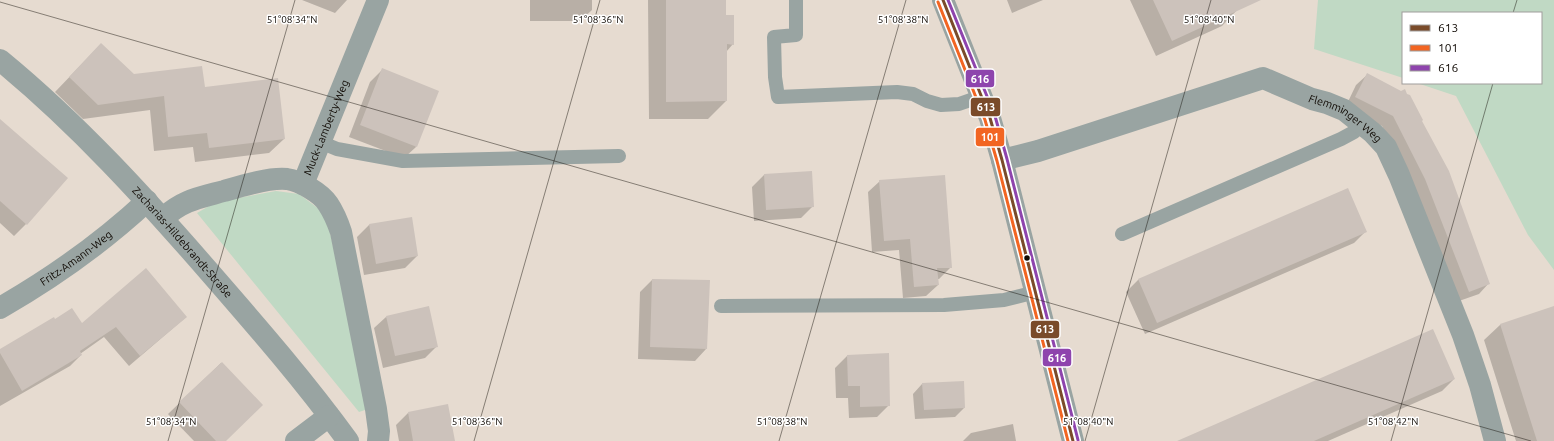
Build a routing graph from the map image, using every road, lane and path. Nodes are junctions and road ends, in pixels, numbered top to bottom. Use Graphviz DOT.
graph roads {
  1 [pos="378,0"];
  2 [pos="796,0"];
  3 [pos="943,0"];
  4 [pos="0,60"];
  5 [pos="982,96"];
  6 [pos="1362,123"];
  7 [pos="320,142"];
  8 [pos="619,156"];
  9 [pos="1002,160"];
  10 [pos="303,184"];
  11 [pos="146,201"];
  12 [pos="163,218"];
  13 [pos="1122,234"];
  14 [pos="1036,292"];
  15 [pos="721,306"];
  16 [pos="0,308"];
  17 [pos="329,416"];
  18 [pos="296,441"];
  19 [pos="348,441"];
  20 [pos="378,441"];
  21 [pos="1073,441"];
  22 [pos="1495,441"];
  1 -- 7 [label="street, Muck-Lamberty-Weg"];
  2 -- 5 [label="lane"];
  3 -- 5 [label="street"];
  4 -- 11 [label="street, Zacharias-Hildebrandt-Straße"];
  5 -- 9 [label="street"];
  6 -- 9 [label="street, Flemminger Weg"];
  6 -- 13 [label="lane"];
  6 -- 22 [label="street, Flemminger Weg"];
  7 -- 8 [label="lane"];
  7 -- 10 [label="street, Muck-Lamberty-Weg"];
  9 -- 14 [label="street"];
  10 -- 12 [label="street, Muck-Lamberty-Weg"];
  10 -- 20 [label="street"];
  11 -- 12 [label="street, Zacharias-Hildebrandt-Straße"];
  11 -- 16 [label="street, Fritz-Amann-Weg"];
  12 -- 17 [label="street, Zacharias-Hildebrandt-Straße"];
  14 -- 15 [label="lane"];
  14 -- 21 [label="street"];
  17 -- 18 [label="street"];
  17 -- 19 [label="street, Zacharias-Hildebrandt-Straße"];
}
